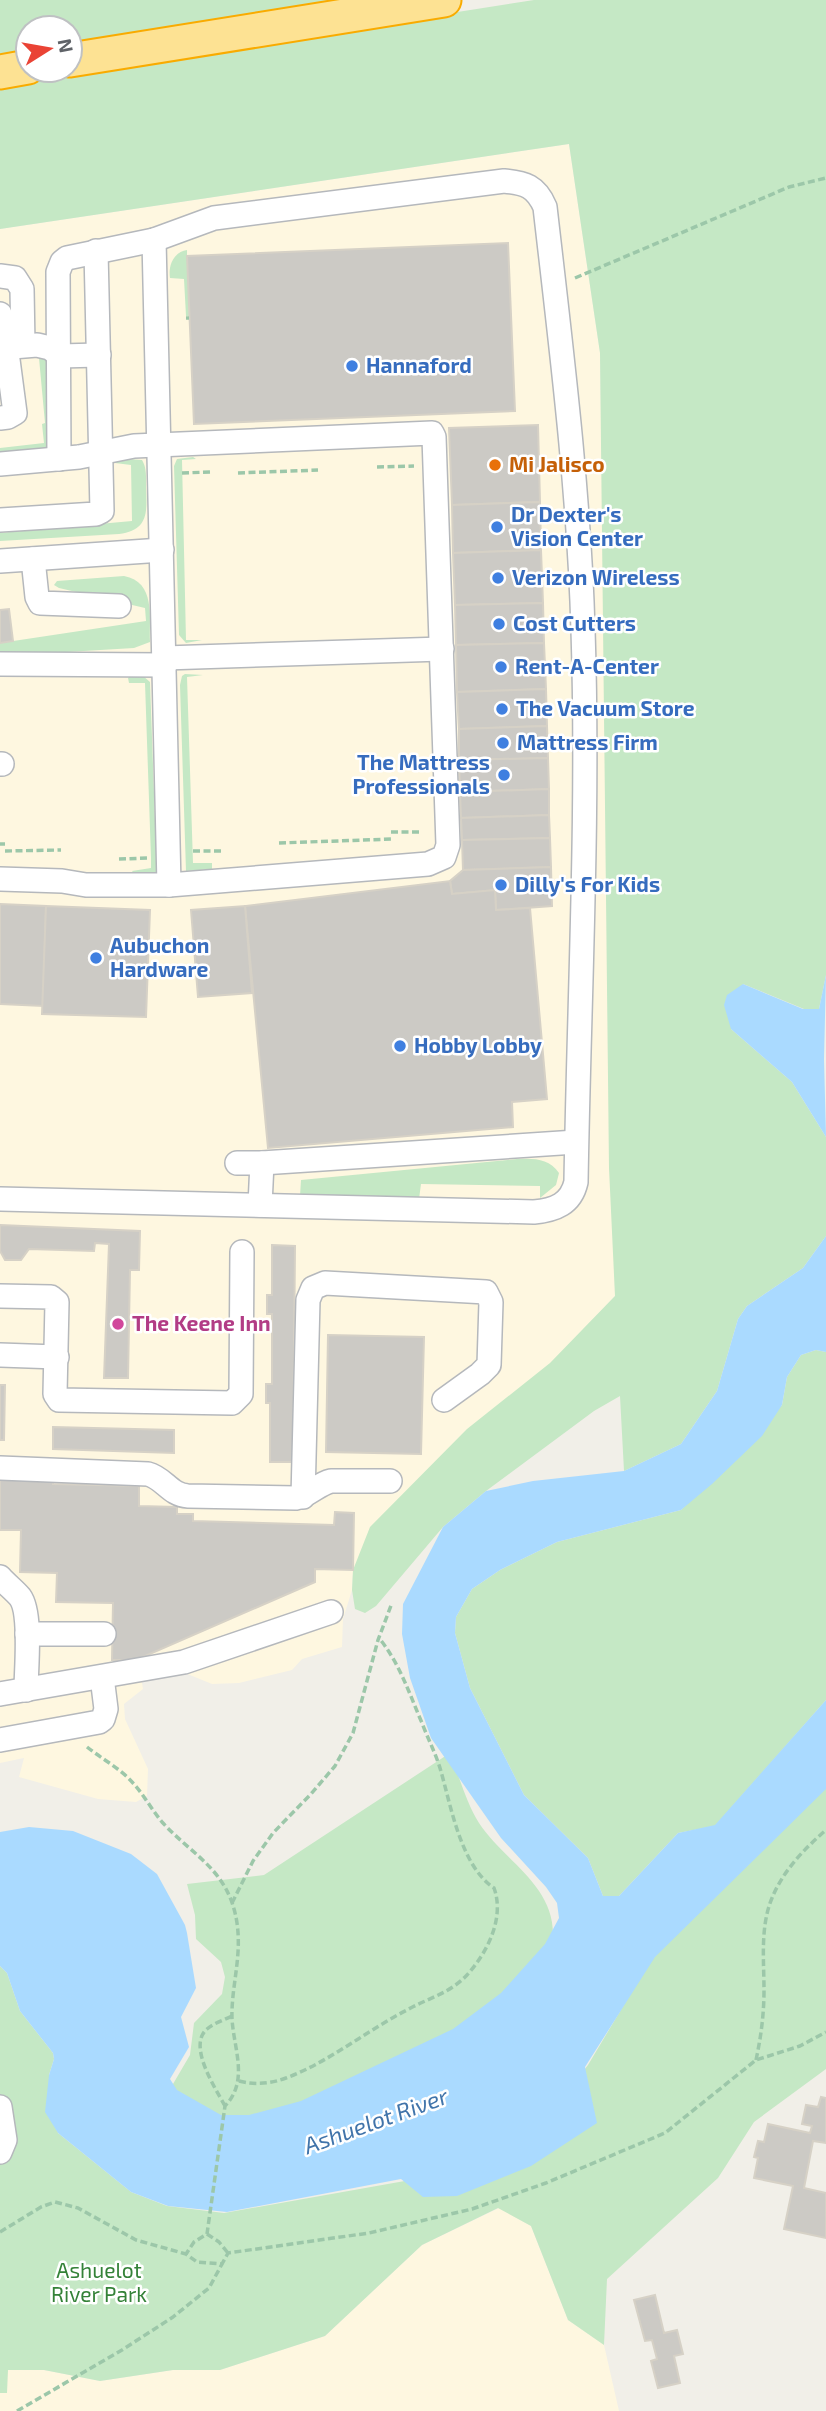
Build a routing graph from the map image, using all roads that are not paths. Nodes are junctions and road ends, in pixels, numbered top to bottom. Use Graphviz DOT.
graph roads {
  1 [pos="444,0"];
  2 [pos="84,58"];
  3 [pos="154,240"];
  4 [pos="96,251"];
  5 [pos="0,276"];
  6 [pos="0,314"];
  7 [pos="10,346"];
  8 [pos="99,355"];
  9 [pos="60,356"];
  10 [pos="0,418"];
  11 [pos="159,445"];
  12 [pos="101,453"];
  13 [pos="59,459"];
  14 [pos="0,464"];
  15 [pos="0,520"];
  16 [pos="162,550"];
  17 [pos="33,559"];
  18 [pos="0,561"];
  19 [pos="119,606"];
  20 [pos="442,649"];
  21 [pos="165,662"];
  22 [pos="0,664"];
  23 [pos="0,879"];
  24 [pos="169,886"];
  25 [pos="576,1142"];
  26 [pos="237,1163"];
  27 [pos="262,1163"];
  28 [pos="0,1199"];
  29 [pos="260,1205"];
  30 [pos="242,1252"];
  31 [pos="0,1296"];
  32 [pos="0,1355"];
  33 [pos="57,1357"];
  34 [pos="444,1400"];
  35 [pos="0,1468"];
  36 [pos="390,1482"];
  37 [pos="303,1497"];
  38 [pos="0,1577"];
  39 [pos="331,1612"];
  40 [pos="27,1634"];
  41 [pos="104,1634"];
  42 [pos="102,1677"];
  43 [pos="26,1690"];
  44 [pos="0,1695"];
  45 [pos="0,1740"];
  46 [pos="0,2107"];
  47 [pos="0,2152"];
  1 -- 2 [label="highway"];
  3 -- 4 [label="lane"];
  3 -- 11 [label="lane"];
  3 -- 25 [label="lane"];
  4 -- 8 [label="lane"];
  4 -- 9 [label="lane"];
  5 -- 7 [label="lane"];
  6 -- 7 [label="lane"];
  7 -- 9 [label="lane"];
  7 -- 10 [label="lane"];
  8 -- 9 [label="lane"];
  8 -- 12 [label="lane"];
  9 -- 13 [label="lane"];
  11 -- 12 [label="lane"];
  11 -- 16 [label="lane"];
  11 -- 20 [label="lane"];
  12 -- 13 [label="lane"];
  12 -- 15 [label="lane"];
  13 -- 14 [label="lane"];
  16 -- 17 [label="lane"];
  16 -- 21 [label="lane"];
  17 -- 18 [label="lane"];
  17 -- 19 [label="lane"];
  20 -- 21 [label="lane"];
  20 -- 24 [label="lane"];
  21 -- 22 [label="lane"];
  21 -- 24 [label="lane"];
  23 -- 24 [label="lane"];
  25 -- 27 [label="lane"];
  25 -- 29 [label="lane"];
  26 -- 27 [label="lane"];
  27 -- 29 [label="lane"];
  28 -- 29 [label="lane"];
  30 -- 33 [label="lane"];
  31 -- 33 [label="lane"];
  32 -- 33 [label="lane"];
  34 -- 37 [label="lane"];
  35 -- 37 [label="lane"];
  36 -- 37 [label="lane"];
  38 -- 40 [label="lane"];
  39 -- 42 [label="lane"];
  40 -- 41 [label="lane"];
  40 -- 43 [label="lane"];
  42 -- 43 [label="lane"];
  42 -- 45 [label="lane"];
  43 -- 44 [label="lane"];
  46 -- 47 [label="lane"];
}
